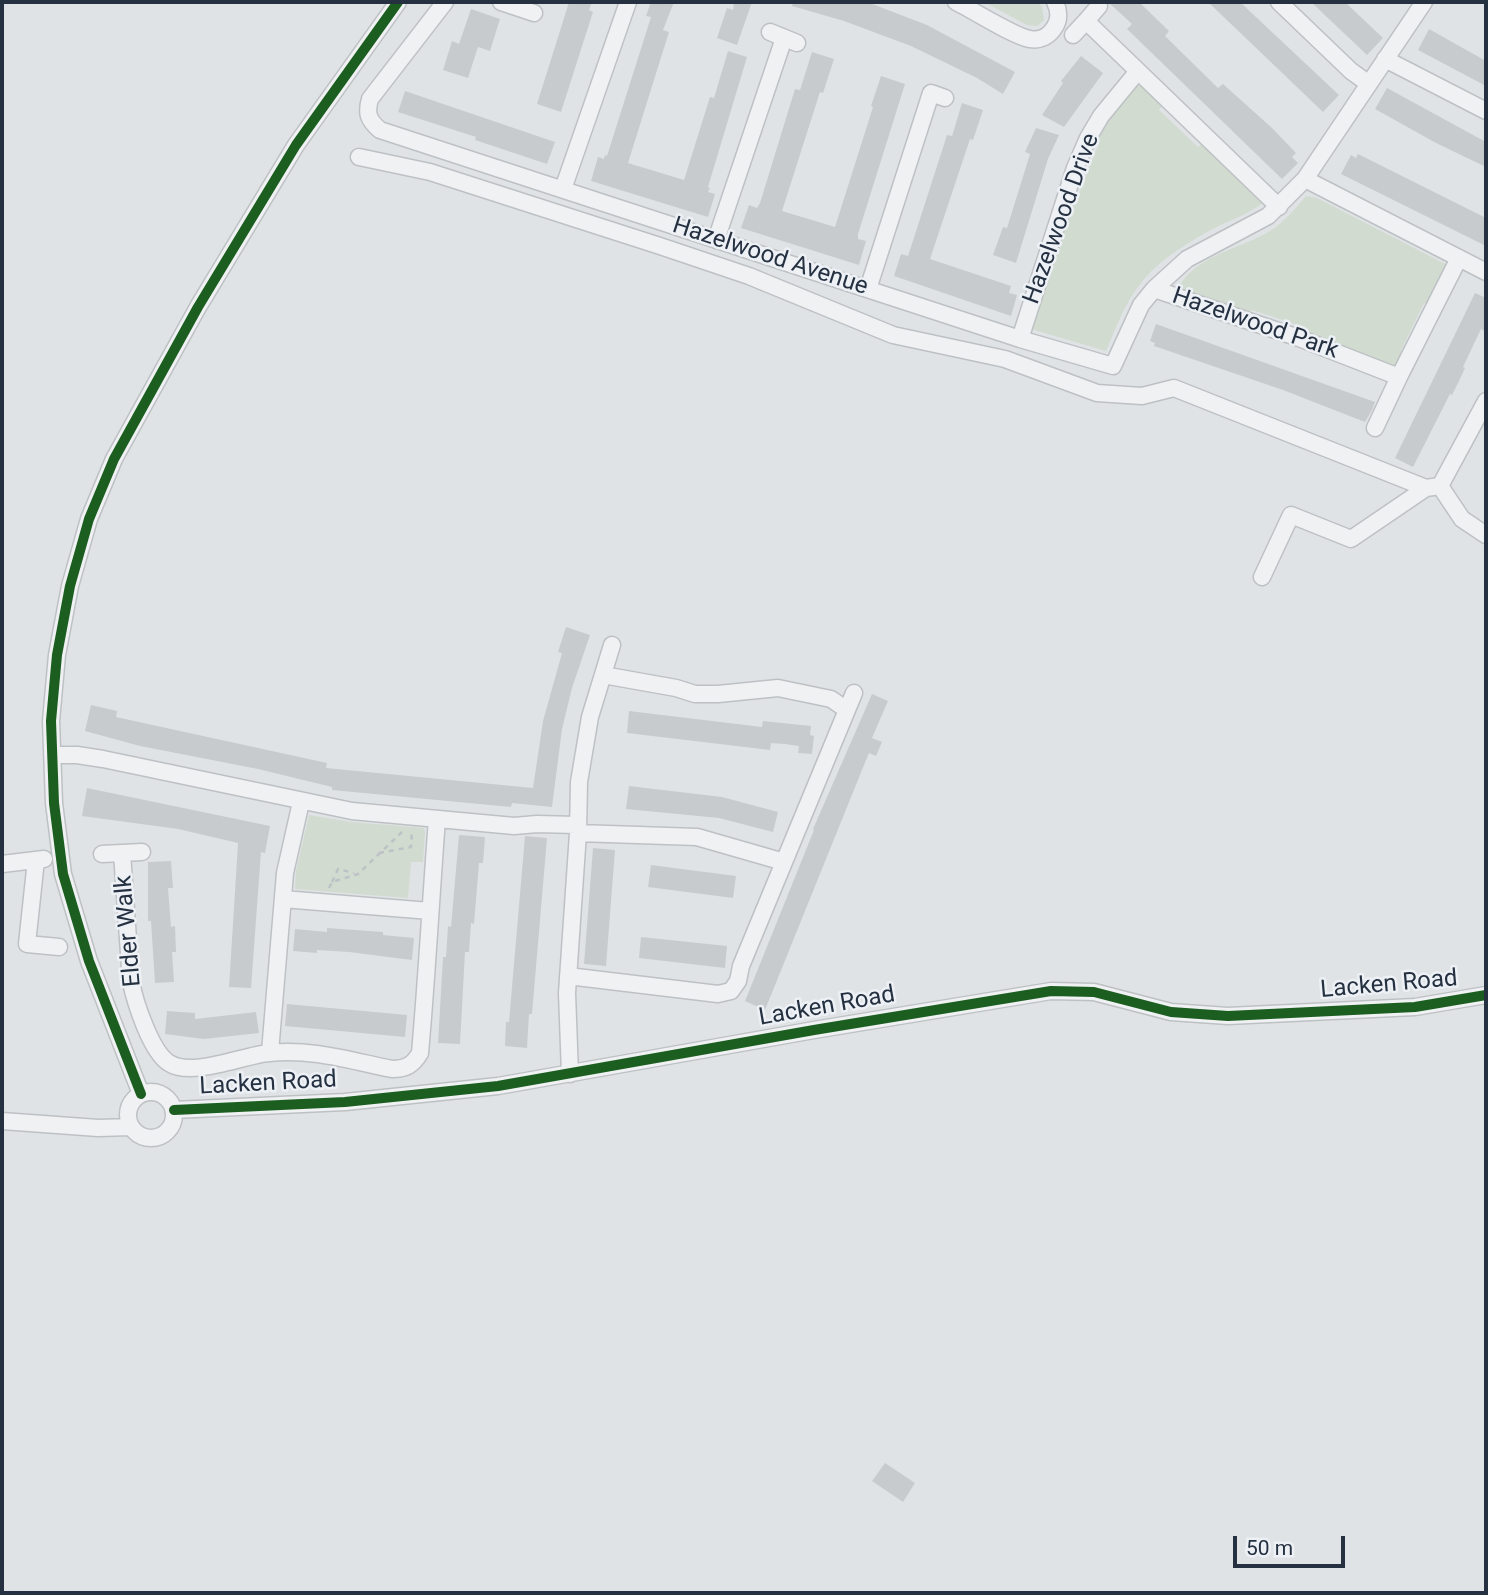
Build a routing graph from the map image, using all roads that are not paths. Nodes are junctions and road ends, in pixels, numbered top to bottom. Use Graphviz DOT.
graph roads {
  1 [pos="398,2"];
  2 [pos="444,2"];
  3 [pos="501,2"];
  4 [pos="628,2"];
  5 [pos="956,2"];
  6 [pos="1055,2"];
  7 [pos="1279,2"];
  8 [pos="1424,2"];
  9 [pos="1099,6"];
  10 [pos="534,13"];
  11 [pos="1086,20"];
  12 [pos="1073,35"];
  13 [pos="784,38"];
  14 [pos="1385,59"];
  15 [pos="1138,71"];
  16 [pos="1368,84"];
  17 [pos="931,93"];
  18 [pos="1486,111"];
  19 [pos="359,157"];
  20 [pos="1305,179"];
  21 [pos="563,189"];
  22 [pos="1279,206"];
  23 [pos="716,240"];
  24 [pos="1459,258"];
  25 [pos="1486,272"];
  26 [pos="868,289"];
  27 [pos="1153,289"];
  28 [pos="1020,339"];
  29 [pos="1399,377"];
  30 [pos="1486,401"];
  31 [pos="1375,428"];
  32 [pos="1433,487"];
  33 [pos="1486,536"];
  34 [pos="1262,577"];
  35 [pos="612,645"];
  36 [pos="603,675"];
  37 [pos="854,693"];
  38 [pos="846,710"];
  39 [pos="52,755"];
  40 [pos="301,802"];
  41 [pos="437,819"];
  42 [pos="578,829"];
  43 [pos="142,852"];
  44 [pos="122,853"];
  45 [pos="102,854"];
  46 [pos="60,857"];
  47 [pos="36,860"];
  48 [pos="784,862"];
  49 [pos="2,864"];
  50 [pos="283,900"];
  51 [pos="430,911"];
  52 [pos="59,947"];
  53 [pos="568,976"];
  54 [pos="1486,995"];
  55 [pos="270,1052"];
  56 [pos="570,1074"];
  57 [pos="141,1094"];
  58 [pos="174,1110"];
  59 [pos="2,1121"];
  60 [pos="131,1127"];
  1 -- 39 [label="street"];
  2 -- 21 [label="street, Hazelwood Avenue"];
  3 -- 10 [label="street"];
  4 -- 21 [label="street"];
  5 -- 6 [label="street"];
  7 -- 16 [label="street"];
  8 -- 14 [label="street, Hazelwood Park"];
  9 -- 11 [label="street"];
  11 -- 12 [label="street"];
  11 -- 15 [label="street"];
  13 -- 23 [label="street"];
  14 -- 16 [label="street, Hazelwood Park"];
  14 -- 18 [label="street"];
  15 -- 22 [label="street"];
  15 -- 28 [label="street, Hazelwood Drive"];
  16 -- 20 [label="street, Hazelwood Park"];
  17 -- 26 [label="street"];
  19 -- 32 [label="street"];
  20 -- 22 [label="street, Hazelwood Park"];
  20 -- 24 [label="street"];
  21 -- 23 [label="street, Hazelwood Avenue"];
  22 -- 27 [label="street, Hazelwood Park"];
  23 -- 26 [label="street, Hazelwood Avenue"];
  24 -- 25 [label="street"];
  24 -- 29 [label="street"];
  26 -- 28 [label="street, Hazelwood Avenue"];
  27 -- 28 [label="street, Hazelwood Avenue"];
  27 -- 29 [label="street, Hazelwood Park"];
  29 -- 31 [label="street"];
  30 -- 32 [label="street"];
  32 -- 33 [label="street"];
  32 -- 34 [label="street"];
  35 -- 36 [label="street"];
  36 -- 38 [label="street"];
  36 -- 42 [label="street"];
  37 -- 38 [label="street"];
  38 -- 48 [label="street"];
  39 -- 40 [label="street"];
  39 -- 46 [label="street"];
  40 -- 41 [label="street"];
  40 -- 50 [label="street"];
  41 -- 42 [label="street"];
  41 -- 51 [label="street, Elder Walk"];
  42 -- 48 [label="street"];
  42 -- 53 [label="street"];
  43 -- 44 [label="street, Elder Walk"];
  44 -- 45 [label="street, Elder Walk"];
  44 -- 55 [label="street, Elder Walk"];
  46 -- 47 [label="street"];
  46 -- 57 [label="street"];
  47 -- 49 [label="street"];
  47 -- 52 [label="street"];
  48 -- 53 [label="street"];
  50 -- 51 [label="street"];
  50 -- 55 [label="street"];
  51 -- 55 [label="street, Elder Walk"];
  53 -- 56 [label="street"];
  54 -- 56 [label="street, Lacken Road"];
  56 -- 58 [label="street, Lacken Road"];
  57 -- 58 [label="street, Lacken Road"];
  57 -- 60 [label="street"];
  58 -- 60 [label="street, Lacken Road"];
  59 -- 60 [label="street, Lacken Road"];
}
